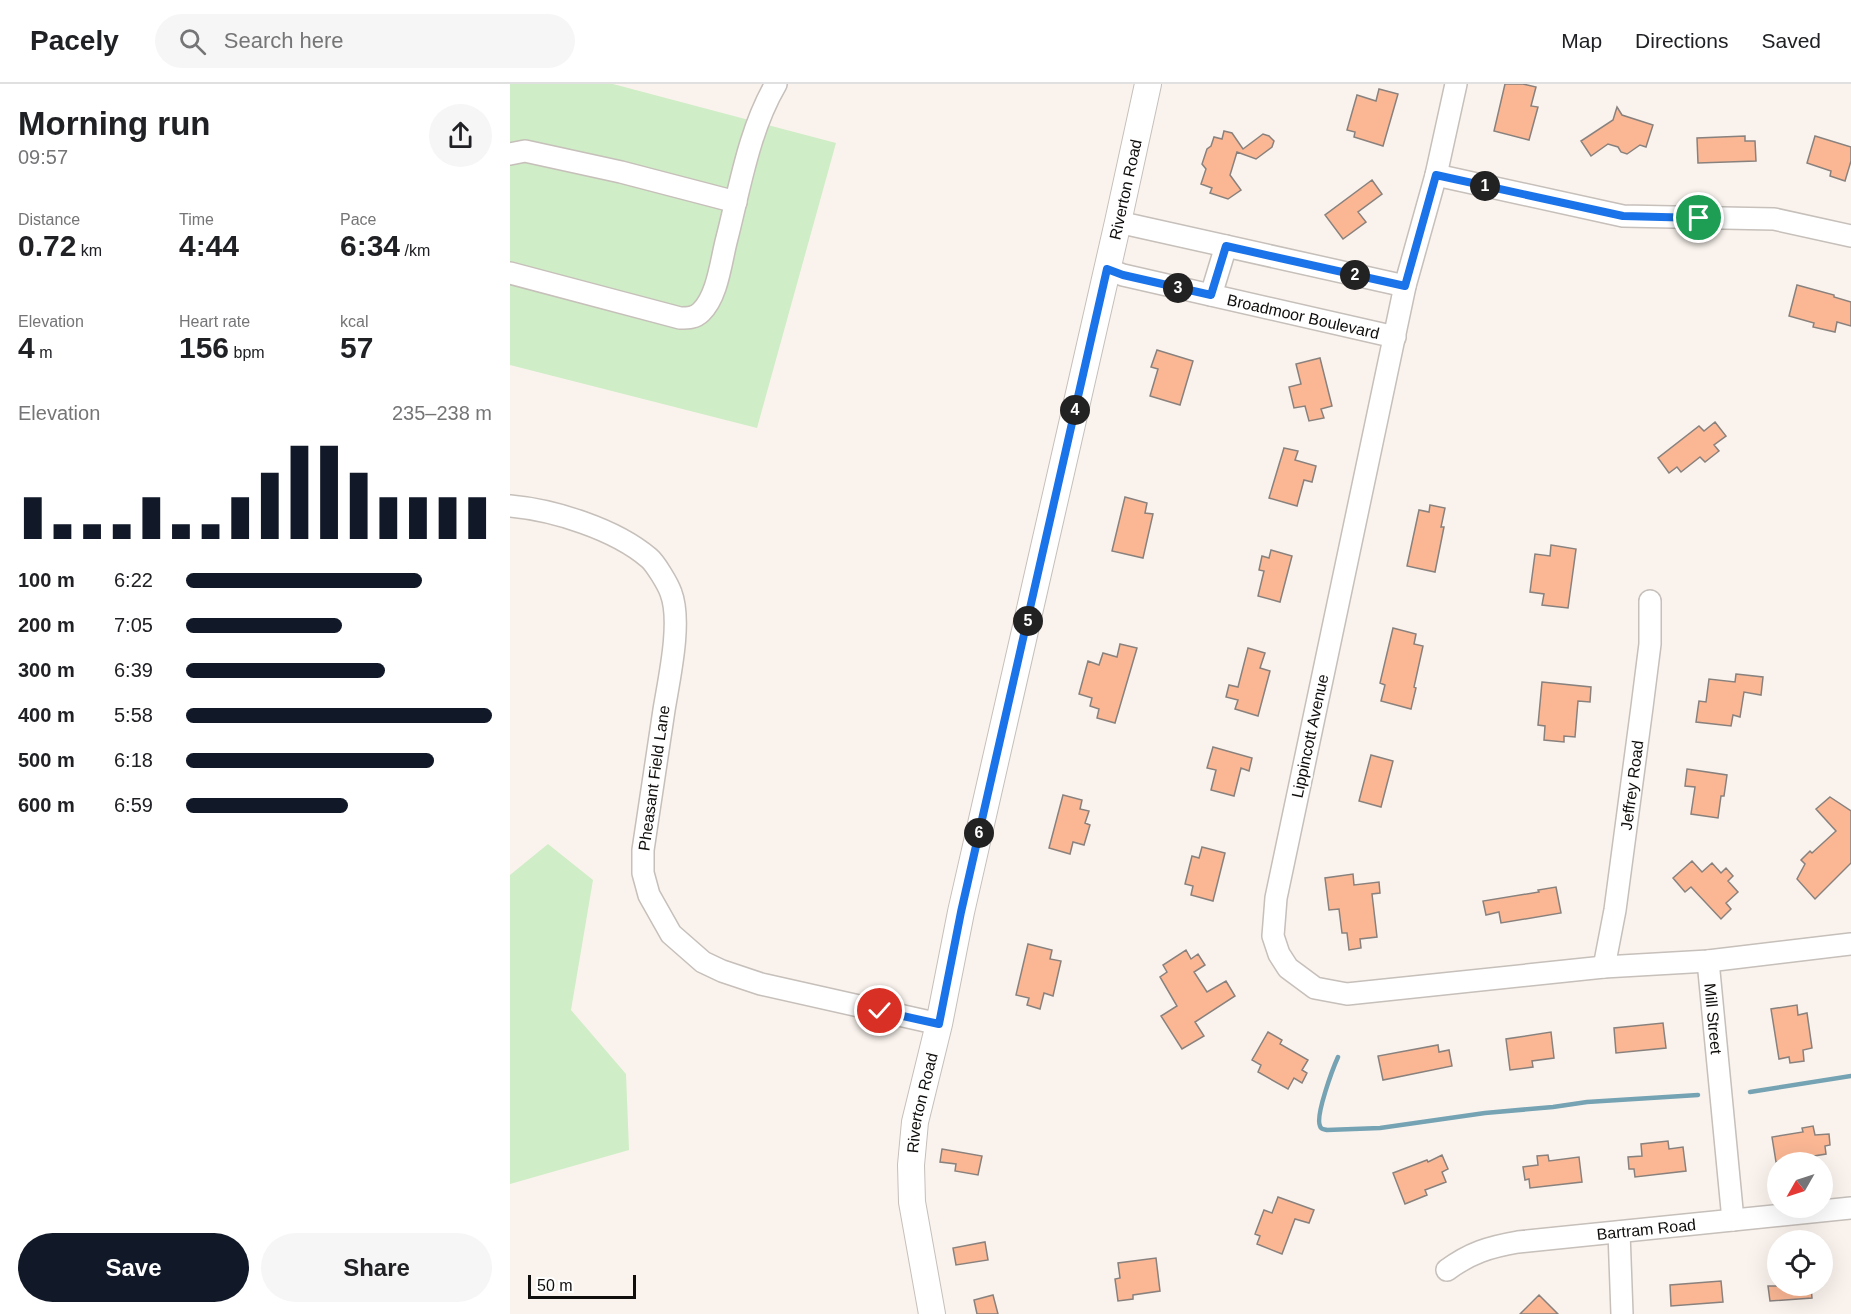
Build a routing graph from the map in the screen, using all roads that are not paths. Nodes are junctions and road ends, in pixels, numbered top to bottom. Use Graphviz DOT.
graph roads {
  1 [pos="776,84"];
  2 [pos="1148,84"];
  3 [pos="1456,84"];
  4 [pos="510,154"];
  5 [pos="1436,175"];
  6 [pos="736,202"];
  7 [pos="1118,222"];
  8 [pos="1851,236"];
  9 [pos="1226,246"];
  10 [pos="1107,269"];
  11 [pos="510,273"];
  12 [pos="1405,286"];
  13 [pos="1211,295"];
  14 [pos="1395,337"];
  15 [pos="510,506"];
  16 [pos="1650,601"];
  17 [pos="1851,944"];
  18 [pos="1708,961"];
  19 [pos="1604,967"];
  20 [pos="939,1024"];
  21 [pos="1851,1208"];
  22 [pos="1733,1220"];
  23 [pos="1619,1232"];
  24 [pos="1447,1270"];
  25 [pos="932,1314"];
  26 [pos="1622,1314"];
  1 -- 6 [label="street"];
  2 -- 7 [label="main road, Riverton Road"];
  3 -- 5 [label="street, Lippincott Avenue"];
  4 -- 6 [label="street"];
  5 -- 8 [label="street"];
  5 -- 12 [label="street, Lippincott Avenue"];
  6 -- 11 [label="street"];
  7 -- 9 [label="street"];
  7 -- 10 [label="main road, Riverton Road"];
  9 -- 12 [label="street"];
  9 -- 13 [label="street"];
  10 -- 13 [label="street, Broadmoor Boulevard"];
  10 -- 20 [label="main road, Riverton Road"];
  12 -- 14 [label="street, Lippincott Avenue"];
  13 -- 14 [label="street, Broadmoor Boulevard"];
  14 -- 19 [label="street, Lippincott Avenue"];
  15 -- 20 [label="street, Pheasant Field Lane"];
  16 -- 19 [label="street, Jeffrey Road"];
  17 -- 18 [label="street, Mill Street"];
  18 -- 19 [label="street, Lippincott Avenue"];
  18 -- 22 [label="street, Mill Street"];
  20 -- 25 [label="main road, Riverton Road"];
  21 -- 22 [label="street, Bartram Road"];
  22 -- 23 [label="street, Bartram Road"];
  23 -- 24 [label="street, Bartram Road"];
  23 -- 26 [label="street"];
}
